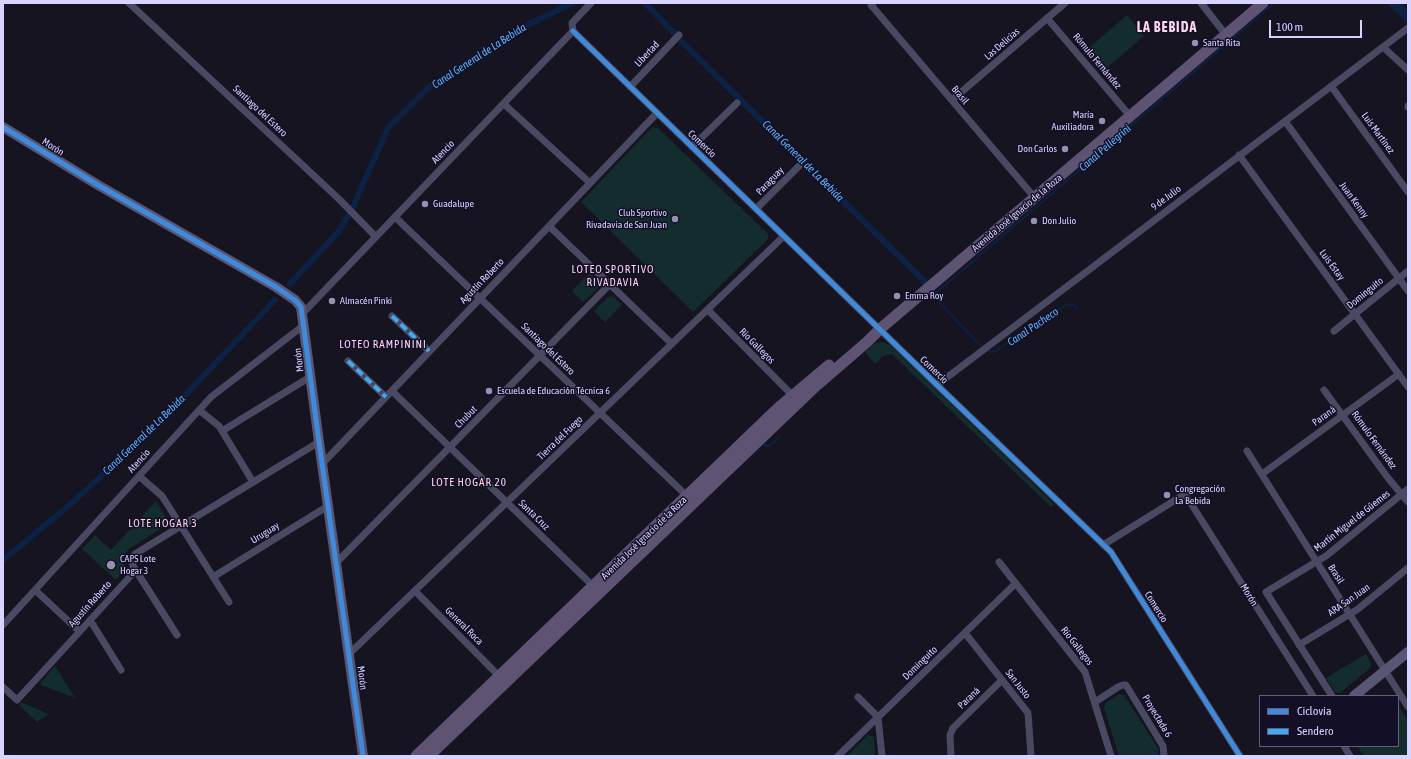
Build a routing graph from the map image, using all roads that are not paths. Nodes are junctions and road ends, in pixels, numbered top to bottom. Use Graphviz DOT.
graph roads {
  1 [pos="129,3"];
  2 [pos="591,3"];
  3 [pos="1065,3"];
  4 [pos="1201,3"];
  5 [pos="1263,3"];
  6 [pos="872,4"];
  7 [pos="1048,18"];
  8 [pos="1408,28"];
  9 [pos="573,32"];
  10 [pos="1226,34"];
  11 [pos="679,36"];
  12 [pos="1383,47"];
  13 [pos="1408,70"];
  14 [pos="1331,86"];
  15 [pos="630,87"];
  16 [pos="952,100"];
  17 [pos="737,103"];
  18 [pos="504,104"];
  19 [pos="657,113"];
  20 [pos="1130,116"];
  21 [pos="1285,121"];
  22 [pos="3,127"];
  23 [pos="692,147"];
  24 [pos="1239,156"];
  25 [pos="799,166"];
  26 [pos="590,183"];
  27 [pos="1408,192"];
  28 [pos="1034,198"];
  29 [pos="756,209"];
  30 [pos="395,216"];
  31 [pos="549,226"];
  32 [pos="784,236"];
  33 [pos="376,237"];
  34 [pos="1408,271"];
  35 [pos="1399,278"];
  36 [pos="610,284"];
  37 [pos="1408,291"];
  38 [pos="480,298"];
  39 [pos="708,310"];
  40 [pos="303,313"];
  41 [pos="1355,314"];
  42 [pos="392,316"];
  43 [pos="304,325"];
  44 [pos="880,329"];
  45 [pos="1334,331"];
  46 [pos="672,344"];
  47 [pos="429,351"];
  48 [pos="540,356"];
  49 [pos="348,362"];
  50 [pos="1399,374"];
  51 [pos="310,377"];
  52 [pos="937,385"];
  53 [pos="1408,386"];
  54 [pos="392,390"];
  55 [pos="1324,390"];
  56 [pos="793,396"];
  57 [pos="386,397"];
  58 [pos="199,410"];
  59 [pos="600,413"];
  60 [pos="1343,415"];
  61 [pos="222,431"];
  62 [pos="319,442"];
  63 [pos="450,447"];
  64 [pos="1247,451"];
  65 [pos="322,464"];
  66 [pos="1262,474"];
  67 [pos="139,476"];
  68 [pos="253,482"];
  69 [pos="1405,492"];
  70 [pos="687,496"];
  71 [pos="1408,502"];
  72 [pos="507,503"];
  73 [pos="328,506"];
  74 [pos="180,526"];
  75 [pos="1103,545"];
  76 [pos="999,562"];
  77 [pos="1317,562"];
  78 [pos="336,563"];
  79 [pos="1408,568"];
  80 [pos="136,570"];
  81 [pos="213,577"];
  82 [pos="1015,584"];
  83 [pos="593,586"];
  84 [pos="35,590"];
  85 [pos="415,591"];
  86 [pos="1266,592"];
  87 [pos="229,602"];
  88 [pos="1350,614"];
  89 [pos="90,620"];
  90 [pos="3,625"];
  91 [pos="80,631"];
  92 [pos="965,633"];
  93 [pos="176,635"];
  94 [pos="1299,645"];
  95 [pos="1408,652"];
  96 [pos="349,654"];
  97 [pos="121,670"];
  98 [pos="1385,671"];
  99 [pos="499,676"];
  100 [pos="1002,680"];
  101 [pos="3,687"];
  102 [pos="1312,695"];
  103 [pos="1331,695"];
  104 [pos="1355,695"];
  105 [pos="858,697"];
  106 [pos="1095,702"];
  107 [pos="1408,707"];
  108 [pos="878,717"];
  109 [pos="1345,747"];
  110 [pos="1238,755"];
  111 [pos="363,756"];
  112 [pos="416,756"];
  113 [pos="429,756"];
  114 [pos="838,756"];
  115 [pos="882,756"];
  116 [pos="951,756"];
  117 [pos="1031,756"];
  118 [pos="1111,756"];
  119 [pos="1164,756"];
  120 [pos="1350,756"];
  1 -- 33 [label="street, Santiago del Estero"];
  2 -- 9 [label="street, Atencio"];
  3 -- 7 [label="street, Las Delicias"];
  4 -- 10 [label="street"];
  5 -- 10 [label="main road, Avenida José Ignacio de la Roza"];
  6 -- 16 [label="street, Brasil"];
  7 -- 16 [label="street, Las Delicias"];
  7 -- 20 [label="street, Rómulo Fernández"];
  8 -- 12 [label="street, 9 de Julio"];
  9 -- 15 [label="street, Comercio"];
  9 -- 18 [label="street, Atencio"];
  10 -- 20 [label="main road, Avenida José Ignacio de la Roza"];
  11 -- 15 [label="street, Libertad"];
  12 -- 13 [label="street"];
  12 -- 14 [label="street, 9 de Julio"];
  14 -- 21 [label="street, 9 de Julio"];
  14 -- 27 [label="street, Luis Martínez"];
  15 -- 19 [label="street, Comercio"];
  16 -- 28 [label="street, Brasil"];
  17 -- 23 [label="street"];
  18 -- 26 [label="street"];
  18 -- 30 [label="street, Atencio"];
  19 -- 23 [label="street, Comercio"];
  19 -- 26 [label="street, Agustín Roberto"];
  20 -- 28 [label="main road, Avenida José Ignacio de la Roza"];
  21 -- 24 [label="street, 9 de Julio"];
  21 -- 35 [label="street, Juan Kenny"];
  22 -- 40 [label="street, Morón"];
  23 -- 29 [label="street, Comercio"];
  24 -- 41 [label="street, Luis Estay"];
  24 -- 52 [label="street, 9 de Julio"];
  25 -- 29 [label="street, Paraguay"];
  26 -- 31 [label="street, Agustín Roberto"];
  28 -- 44 [label="main road, Avenida José Ignacio de la Roza"];
  29 -- 32 [label="street, Comercio"];
  30 -- 33 [label="street, Atencio"];
  30 -- 38 [label="street, Santiago del Estero"];
  31 -- 36 [label="street"];
  31 -- 38 [label="street, Agustín Roberto"];
  32 -- 39 [label="street, Tierra del Fuego"];
  32 -- 44 [label="street, Comercio"];
  33 -- 40 [label="street, Atencio"];
  34 -- 35 [label="street, Dominguito"];
  35 -- 37 [label="street, Juan Kenny"];
  35 -- 41 [label="street, Dominguito"];
  36 -- 46 [label="street"];
  36 -- 48 [label="street, Chubut"];
  38 -- 47 [label="street, Agustín Roberto"];
  38 -- 48 [label="street, Santiago del Estero"];
  39 -- 46 [label="street, Tierra del Fuego"];
  39 -- 56 [label="street, Río Gallegos"];
  40 -- 43 [label="street, Morón"];
  41 -- 45 [label="street, Dominguito"];
  41 -- 50 [label="street, Luis Estay"];
  42 -- 47 [label="street"];
  43 -- 51 [label="street, Morón"];
  43 -- 58 [label="street, Atencio"];
  44 -- 52 [label="street, Comercio"];
  44 -- 56 [label="main road, Avenida José Ignacio de la Roza"];
  44 -- 113 [label="main road, Avenida José Ignacio de la Roza"];
  46 -- 59 [label="street, Tierra del Fuego"];
  47 -- 54 [label="street, Agustín Roberto"];
  48 -- 59 [label="street, Santiago del Estero"];
  48 -- 63 [label="street, Chubut"];
  49 -- 57 [label="street"];
  50 -- 53 [label="street, Luis Estay"];
  50 -- 60 [label="street, Paraná"];
  51 -- 61 [label="street"];
  51 -- 62 [label="street, Morón"];
  52 -- 75 [label="street, Comercio"];
  54 -- 57 [label="street, Agustín Roberto"];
  54 -- 63 [label="street, Santa Cruz"];
  55 -- 60 [label="street, Rómulo Fernández"];
  56 -- 70 [label="main road, Avenida José Ignacio de la Roza"];
  57 -- 65 [label="street, Agustín Roberto"];
  58 -- 61 [label="street"];
  58 -- 67 [label="street, Atencio"];
  59 -- 70 [label="street, Santiago del Estero"];
  59 -- 72 [label="street, Tierra del Fuego"];
  60 -- 66 [label="street, Paraná"];
  60 -- 69 [label="street, Rómulo Fernández"];
  61 -- 68 [label="street"];
  62 -- 65 [label="street, Morón"];
  62 -- 68 [label="street"];
  63 -- 72 [label="street, Santa Cruz"];
  63 -- 78 [label="street, Chubut"];
  64 -- 66 [label="street, Brasil"];
  65 -- 73 [label="street, Morón"];
  66 -- 77 [label="street, Brasil"];
  67 -- 74 [label="street"];
  67 -- 84 [label="street, Atencio"];
  68 -- 74 [label="street"];
  69 -- 71 [label="street, Rómulo Fernández"];
  69 -- 77 [label="street, Martín Miguel de Güemes"];
  70 -- 83 [label="main road, Avenida José Ignacio de la Roza"];
  72 -- 83 [label="street, Santa Cruz"];
  72 -- 85 [label="street, Tierra del Fuego"];
  73 -- 78 [label="street, Morón"];
  73 -- 81 [label="street, Uruguay"];
  74 -- 80 [label="street"];
  74 -- 81 [label="street"];
  75 -- 102 [label="street, Morón"];
  75 -- 110 [label="street, Comercio"];
  76 -- 82 [label="street, Río Gallegos"];
  77 -- 86 [label="street, Martín Miguel de Güemes"];
  77 -- 88 [label="street, Brasil"];
  78 -- 96 [label="street, Morón"];
  79 -- 88 [label="street, ARA San Juan"];
  80 -- 89 [label="street, Agustín Roberto"];
  80 -- 93 [label="street"];
  81 -- 87 [label="street"];
  82 -- 92 [label="street, Dominguito"];
  82 -- 106 [label="street, Río Gallegos"];
  83 -- 99 [label="main road, Avenida José Ignacio de la Roza"];
  84 -- 90 [label="street, Atencio"];
  84 -- 91 [label="street"];
  85 -- 96 [label="street, Tierra del Fuego"];
  85 -- 99 [label="street, General Roca"];
  86 -- 94 [label="street, Morón"];
  88 -- 94 [label="street, ARA San Juan"];
  88 -- 98 [label="street, Brasil"];
  89 -- 91 [label="street, Agustín Roberto"];
  89 -- 97 [label="street"];
  91 -- 101 [label="street, Agustín Roberto"];
  92 -- 100 [label="street, San Justo"];
  92 -- 108 [label="street, Dominguito"];
  94 -- 103 [label="street, Morón"];
  95 -- 98 [label="street"];
  96 -- 111 [label="street, Morón"];
  98 -- 104 [label="street"];
  98 -- 107 [label="street, Brasil"];
  99 -- 112 [label="main road, Avenida José Ignacio de la Roza"];
  100 -- 116 [label="street, Paraná"];
  100 -- 117 [label="street, San Justo"];
  105 -- 108 [label="street"];
  106 -- 118 [label="street, Río Gallegos"];
  106 -- 119 [label="street, Proyectada 6"];
  108 -- 114 [label="street, Dominguito"];
  108 -- 115 [label="street"];
  109 -- 120 [label="street"];
}
